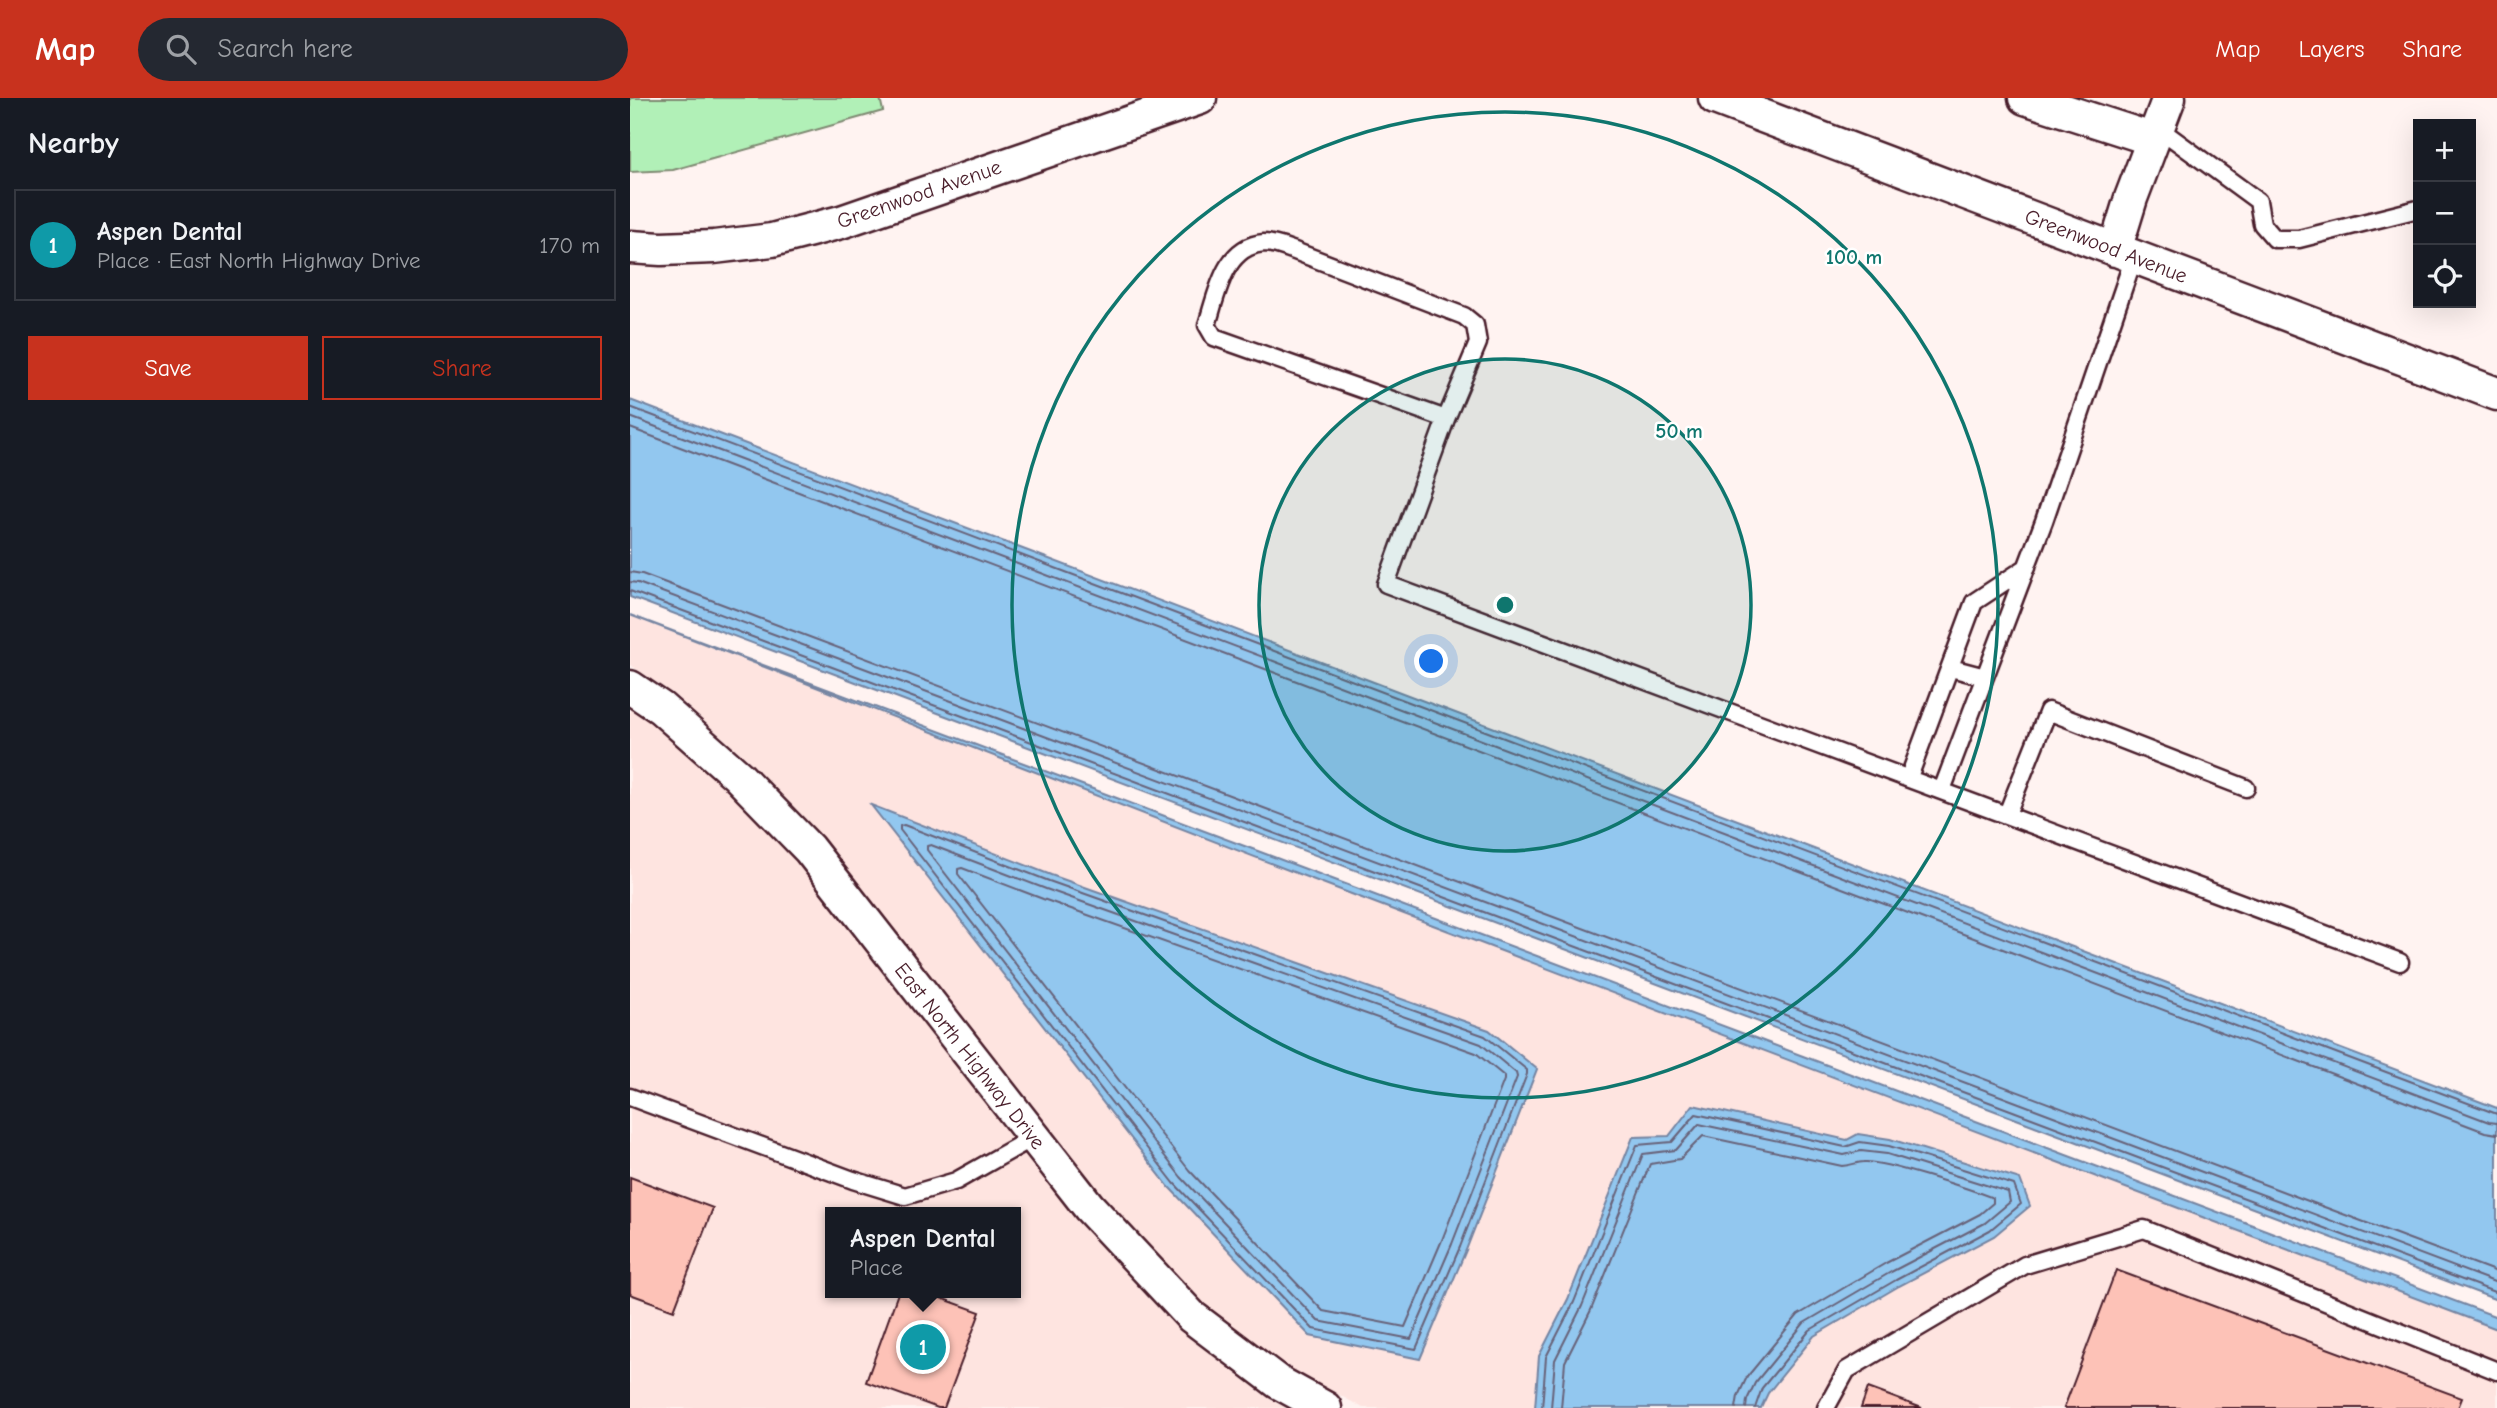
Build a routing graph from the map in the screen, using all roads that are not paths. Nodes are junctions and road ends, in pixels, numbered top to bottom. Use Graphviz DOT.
graph roads {
  1 [pos="1200,98"];
  2 [pos="1715,98"];
  3 [pos="2025,98"];
  4 [pos="2169,98"];
  5 [pos="1149,106"];
  6 [pos="2155,133"];
  7 [pos="2413,210"];
  8 [pos="630,247"];
  9 [pos="2125,253"];
  10 [pos="2497,394"];
  11 [pos="1446,419"];
  12 [pos="2026,567"];
  13 [pos="1951,668"];
  14 [pos="1984,677"];
  15 [pos="630,687"];
  16 [pos="1909,777"];
  17 [pos="2246,788"];
  18 [pos="1942,790"];
  19 [pos="2007,814"];
  20 [pos="2400,962"];
  21 [pos="630,1097"];
  22 [pos="1034,1137"];
  23 [pos="2497,1370"];
  24 [pos="1325,1408"];
  25 [pos="1826,1408"];
  1 -- 5 [label="street, Greenwood Avenue"];
  2 -- 9 [label="street, Greenwood Avenue"];
  3 -- 6 [label="street"];
  4 -- 6 [label="street"];
  5 -- 8 [label="street, Greenwood Avenue"];
  6 -- 7 [label="lane"];
  6 -- 9 [label="street"];
  9 -- 10 [label="street, Greenwood Avenue"];
  9 -- 12 [label="lane"];
  11 -- 11 [label="lane"];
  11 -- 16 [label="lane"];
  12 -- 13 [label="lane"];
  12 -- 14 [label="lane"];
  13 -- 14 [label="lane"];
  13 -- 16 [label="lane"];
  14 -- 18 [label="lane"];
  15 -- 22 [label="street, East North Highway Drive"];
  16 -- 18 [label="lane"];
  17 -- 19 [label="lane"];
  18 -- 19 [label="lane"];
  19 -- 20 [label="lane"];
  21 -- 22 [label="lane"];
  22 -- 24 [label="street, East North Highway Drive"];
  23 -- 25 [label="lane"];
}
